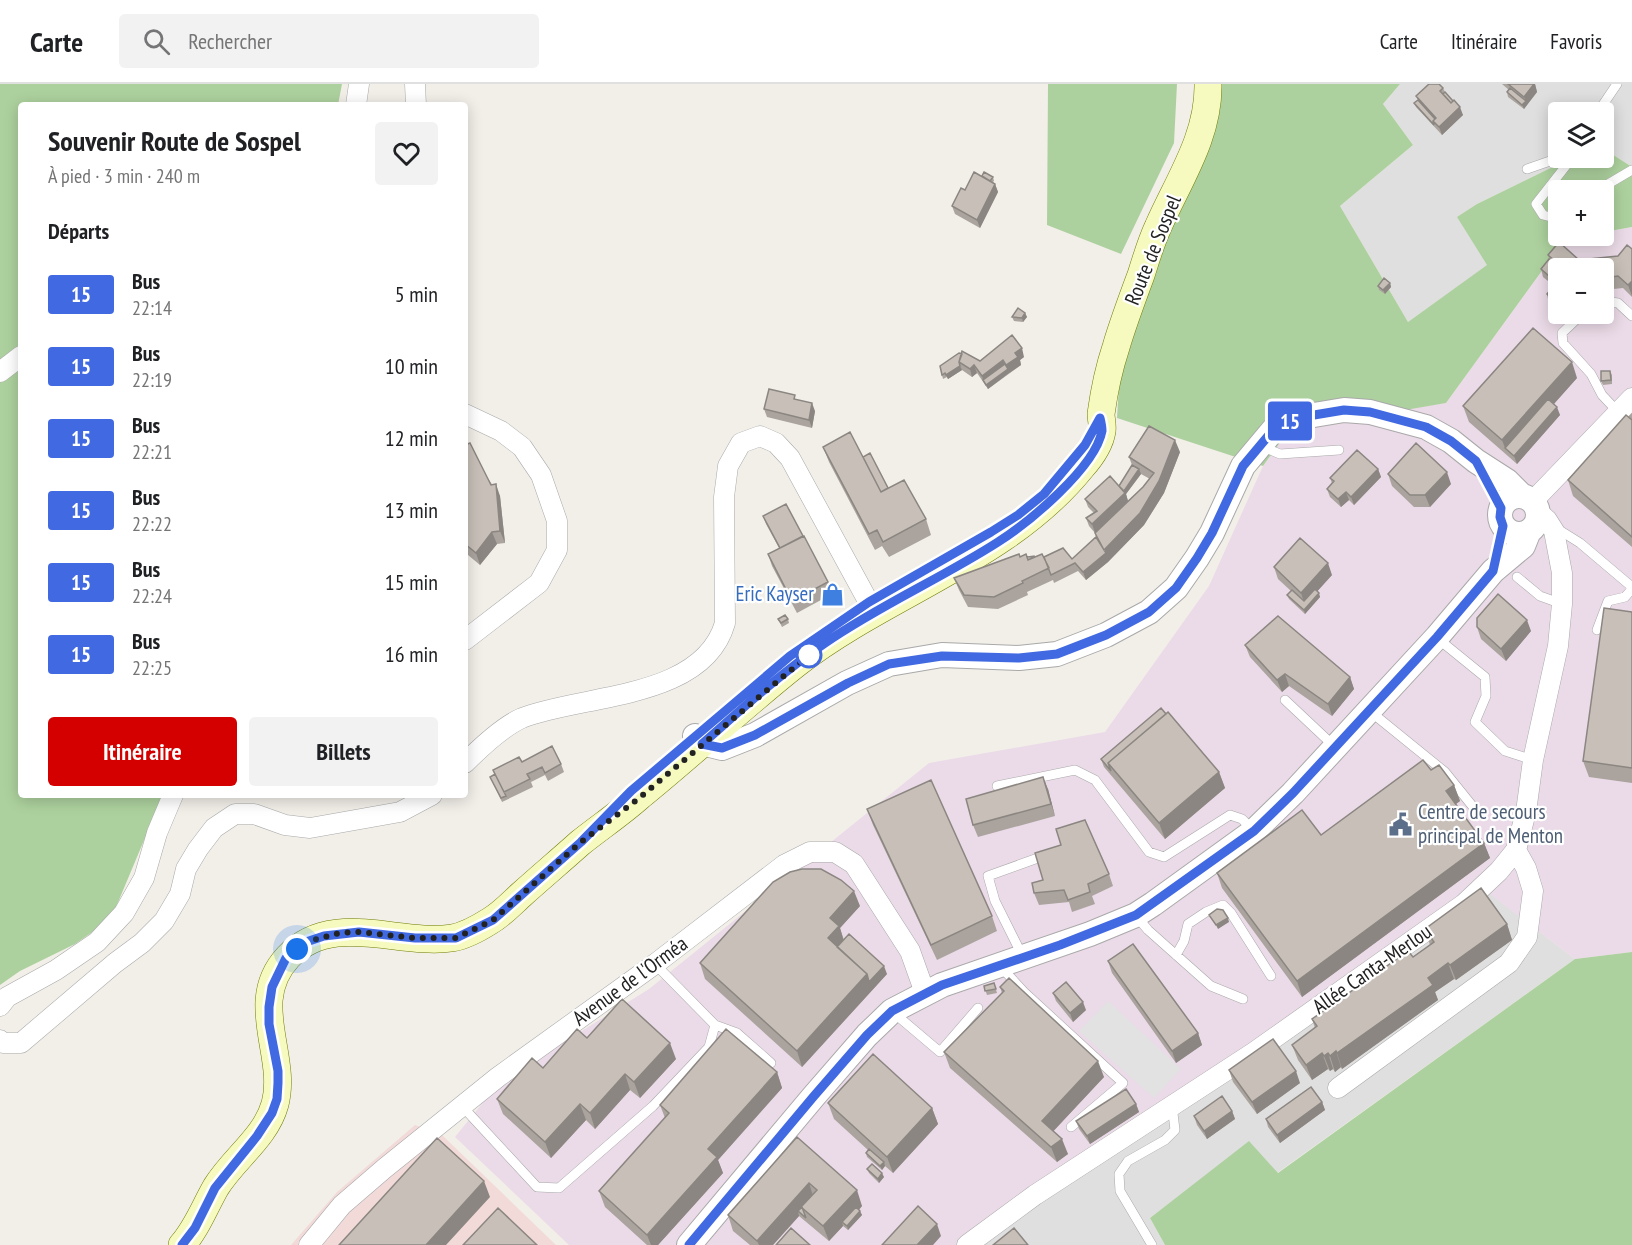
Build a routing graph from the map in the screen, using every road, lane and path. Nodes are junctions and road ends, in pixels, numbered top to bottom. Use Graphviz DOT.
graph roads {
  1 [pos="359,84"];
  2 [pos="414,84"];
  3 [pos="1208,84"];
  4 [pos="1617,84"];
  5 [pos="356,102"];
  6 [pos="416,102"];
  7 [pos="1605,102"];
  8 [pos="1548,162"];
  9 [pos="1564,168"];
  10 [pos="1527,169"];
  11 [pos="1632,170"];
  12 [pos="1555,180"];
  13 [pos="1614,181"];
  14 [pos="1548,189"];
  15 [pos="1548,216"];
  16 [pos="1614,303"];
  17 [pos="1632,316"];
  18 [pos="1571,324"];
  19 [pos="18,358"];
  20 [pos="0,372"];
  21 [pos="1625,405"];
  22 [pos="468,415"];
  23 [pos="1259,445"];
  24 [pos="1339,450"];
  25 [pos="1525,514"];
  26 [pos="1580,543"];
  27 [pos="1560,552"];
  28 [pos="1517,577"];
  29 [pos="1632,588"];
  30 [pos="1562,604"];
  31 [pos="871,607"];
  32 [pos="1597,630"];
  33 [pos="1437,637"];
  34 [pos="468,638"];
  35 [pos="1285,700"];
  36 [pos="1369,710"];
  37 [pos="699,740"];
  38 [pos="1335,747"];
  39 [pos="1533,760"];
  40 [pos="468,761"];
  41 [pos="997,786"];
  42 [pos="172,798"];
  43 [pos="427,798"];
  44 [pos="1474,807"];
  45 [pos="1254,831"];
  46 [pos="1516,850"];
  47 [pos="1051,853"];
  48 [pos="1136,915"];
  49 [pos="1176,955"];
  50 [pos="1023,957"];
  51 [pos="655,964"];
  52 [pos="1000,966"];
  53 [pos="1271,976"];
  54 [pos="925,993"];
  55 [pos="1243,999"];
  56 [pos="0,1006"];
  57 [pos="978,1008"];
  58 [pos="892,1011"];
  59 [pos="715,1024"];
  60 [pos="0,1040"];
  61 [pos="771,1063"];
  62 [pos="1338,1088"];
  63 [pos="462,1106"];
  64 [pos="1172,1106"];
  65 [pos="1071,1127"];
  66 [pos="700,1241"];
  67 [pos="182,1245"];
  68 [pos="309,1245"];
  69 [pos="968,1245"];
  70 [pos="1152,1245"];
  1 -- 5 [label="street"];
  2 -- 6 [label="street"];
  3 -- 31 [label="main road, Route de Sospel"];
  4 -- 7 [label="lane"];
  8 -- 10 [label="lane"];
  9 -- 12 [label="lane"];
  11 -- 13 [label="lane"];
  14 -- 15 [label="lane"];
  16 -- 17 [label="lane"];
  18 -- 21 [label="lane"];
  19 -- 20 [label="street"];
  21 -- 25 [label="street"];
  22 -- 34 [label="street"];
  23 -- 24 [label="lane"];
  23 -- 25 [label="street"];
  23 -- 37 [label="street"];
  25 -- 26 [label="lane"];
  25 -- 27 [label="street"];
  25 -- 33 [label="street"];
  26 -- 27 [label="lane"];
  26 -- 29 [label="lane"];
  27 -- 30 [label="street, Allée Canta-Merlou"];
  28 -- 30 [label="lane"];
  29 -- 32 [label="lane"];
  30 -- 39 [label="street, Allée Canta-Merlou"];
  31 -- 37 [label="main road, Route de Sospel"];
  31 -- 40 [label="street"];
  33 -- 36 [label="street"];
  33 -- 39 [label="lane"];
  35 -- 38 [label="lane"];
  36 -- 38 [label="street"];
  36 -- 44 [label="lane"];
  37 -- 67 [label="main road, Route de Sospel"];
  38 -- 45 [label="street"];
  39 -- 46 [label="street, Allée Canta-Merlou"];
  41 -- 45 [label="lane"];
  42 -- 56 [label="street"];
  43 -- 60 [label="street"];
  45 -- 48 [label="street"];
  46 -- 62 [label="street"];
  46 -- 64 [label="street, Allée Canta-Merlou"];
  47 -- 50 [label="lane"];
  48 -- 49 [label="lane"];
  48 -- 50 [label="street"];
  49 -- 53 [label="lane"];
  49 -- 55 [label="lane"];
  50 -- 52 [label="street"];
  51 -- 54 [label="street, Avenue de l'Orméa"];
  51 -- 59 [label="lane"];
  51 -- 63 [label="street, Avenue de l'Orméa"];
  52 -- 54 [label="street"];
  52 -- 65 [label="lane"];
  54 -- 58 [label="street"];
  57 -- 58 [label="lane"];
  58 -- 66 [label="street"];
  59 -- 61 [label="lane"];
  59 -- 63 [label="lane"];
  63 -- 68 [label="street, Avenue de l'Orméa"];
  64 -- 69 [label="street, Allée Canta-Merlou"];
  64 -- 70 [label="lane"];
}
